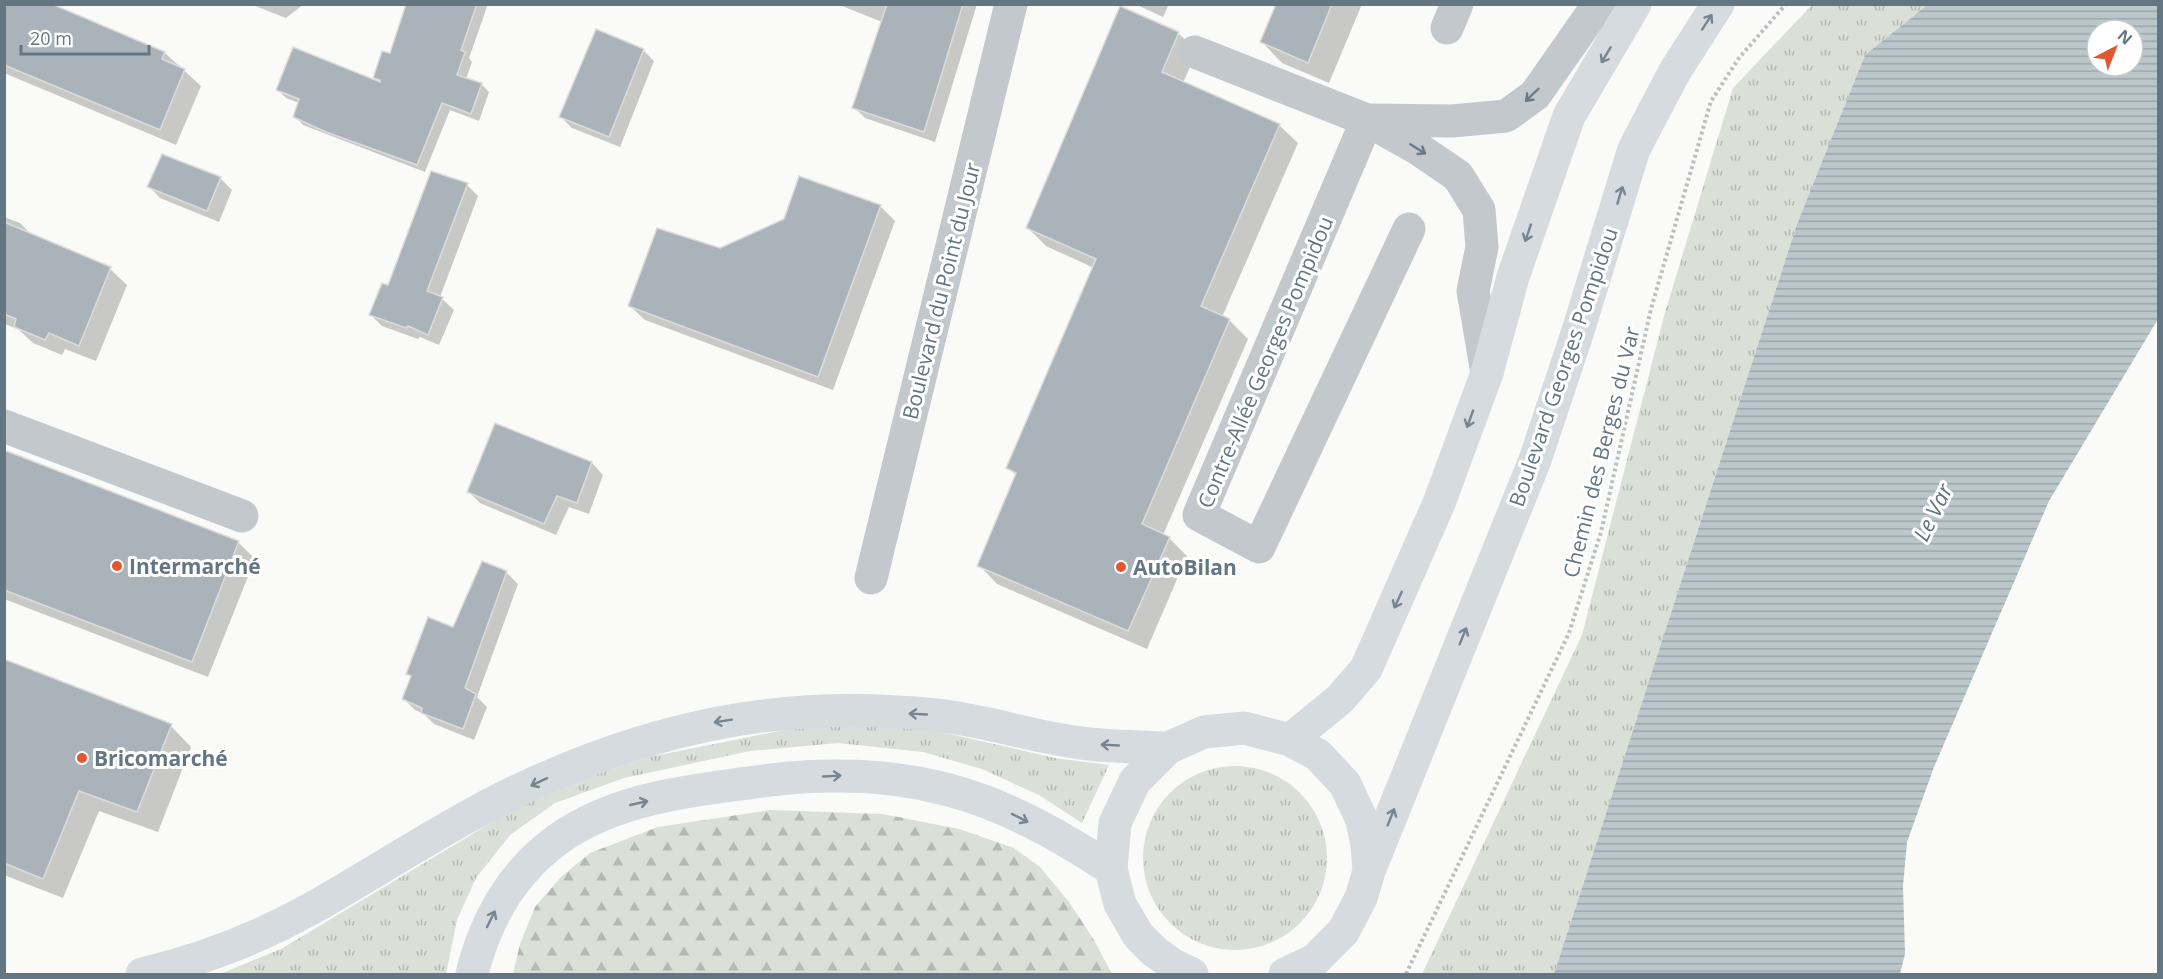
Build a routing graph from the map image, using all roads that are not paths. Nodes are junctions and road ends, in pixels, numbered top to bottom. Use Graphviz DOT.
graph roads {
  1 [pos="1011,4"];
  2 [pos="1611,4"];
  3 [pos="1635,4"];
  4 [pos="1718,4"];
  5 [pos="1195,52"];
  6 [pos="1367,120"];
  7 [pos="1410,229"];
  8 [pos="1487,373"];
  9 [pos="4,426"];
  10 [pos="242,516"];
  11 [pos="871,578"];
  12 [pos="1290,740"];
  13 [pos="1168,748"];
  14 [pos="1112,869"];
  15 [pos="1369,871"];
  16 [pos="1179,972"];
  17 [pos="142,975"];
  18 [pos="472,975"];
  19 [pos="1285,975"];
  1 -- 11 [label="street, Boulevard du Point du Jour"];
  2 -- 6 [label="street, one-way"];
  3 -- 8 [label="main road, one-way"];
  15 -- 4 [label="main road, Boulevard Georges Pompidou, one-way"];
  5 -- 6 [label="street"];
  6 -- 7 [label="street, Contre-Allée Georges Pompidou"];
  6 -- 8 [label="street, one-way"];
  8 -- 12 [label="main road, one-way"];
  9 -- 10 [label="street"];
  12 -- 13 [label="main road"];
  12 -- 15 [label="main road"];
  13 -- 14 [label="main road"];
  13 -- 17 [label="main road, one-way"];
  14 -- 16 [label="main road"];
  18 -- 14 [label="main road, one-way"];
  15 -- 19 [label="main road, Boulevard Georges Pompidou"];
}
